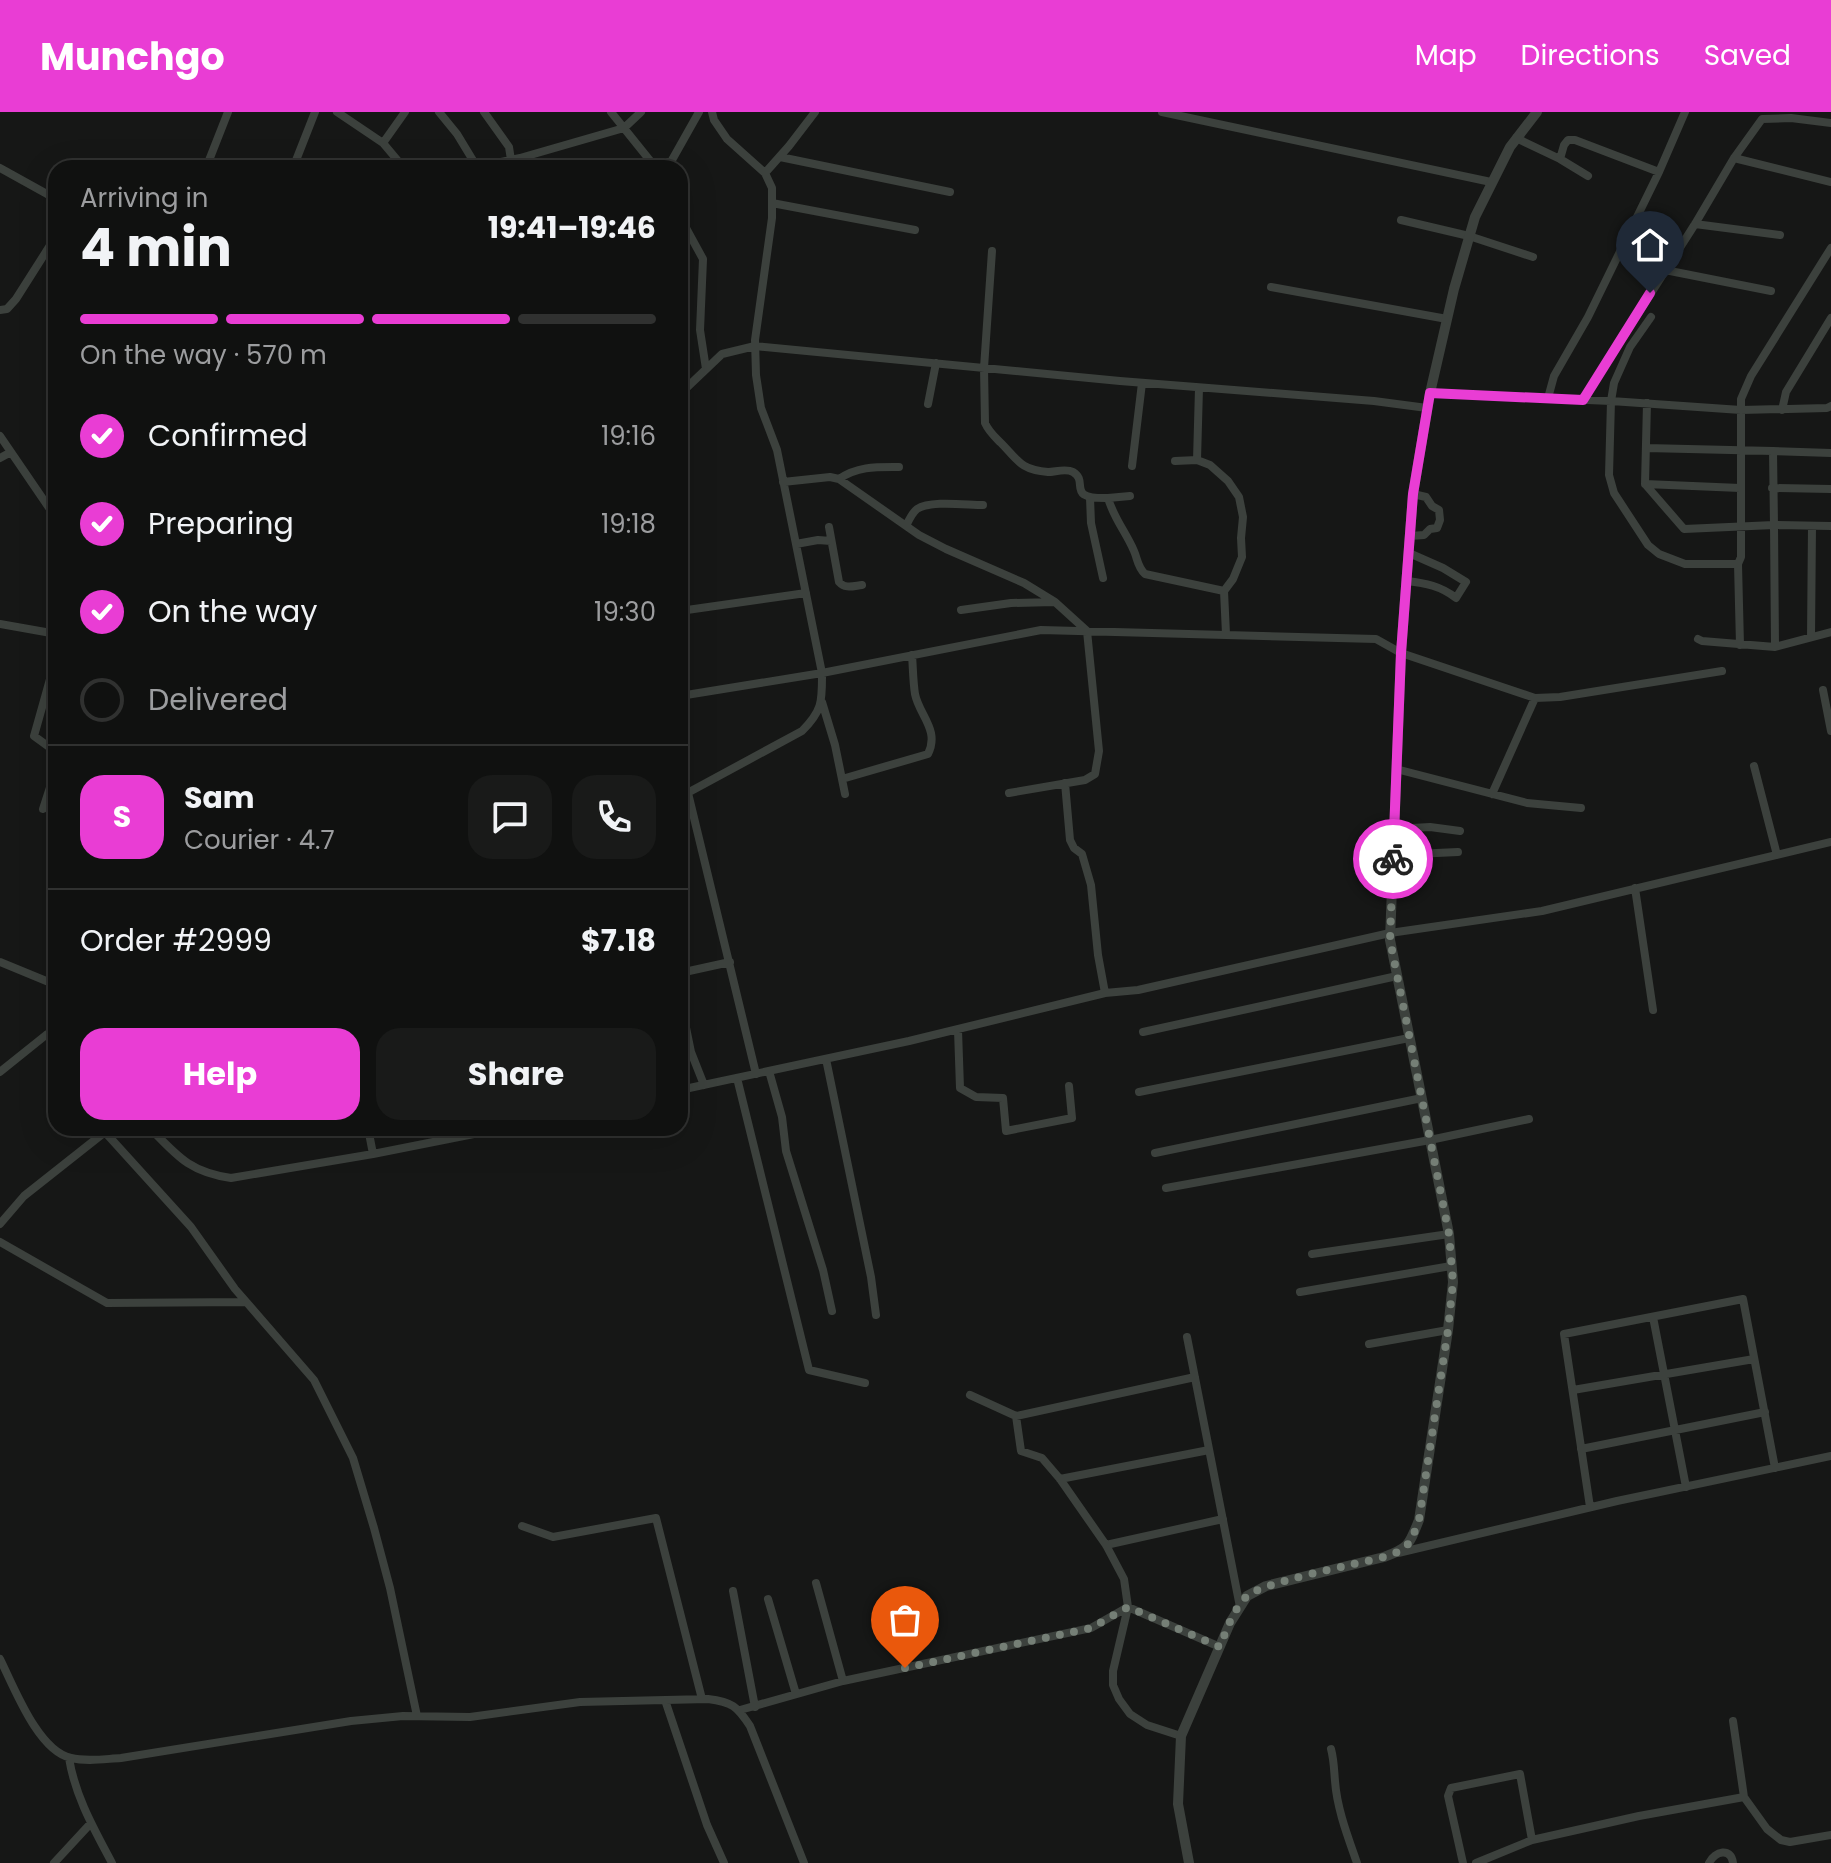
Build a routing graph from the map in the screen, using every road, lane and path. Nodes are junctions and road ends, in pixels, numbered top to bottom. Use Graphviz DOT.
graph roads {
  1 [pos="228,112"];
  2 [pos="315,112"];
  3 [pos="337,112"];
  4 [pos="405,112"];
  5 [pos="439,112"];
  6 [pos="484,112"];
  7 [pos="611,112"];
  8 [pos="641,112"];
  9 [pos="699,112"];
  10 [pos="712,112"];
  11 [pos="815,112"];
  12 [pos="1162,112"];
  13 [pos="1537,112"];
  14 [pos="1685,112"];
  15 [pos="1831,123"];
  16 [pos="624,128"];
  17 [pos="1516,138"];
  18 [pos="383,143"];
  19 [pos="780,157"];
  20 [pos="1734,158"];
  21 [pos="1560,159"];
  22 [pos="209,160"];
  23 [pos="296,160"];
  24 [pos="397,160"];
  25 [pos="471,160"];
  26 [pos="511,160"];
  27 [pos="650,160"];
  28 [pos="672,160"];
  29 [pos="0,168"];
  30 [pos="1659,172"];
  31 [pos="765,173"];
  32 [pos="1588,176"];
  33 [pos="1491,182"];
  34 [pos="1831,182"];
  35 [pos="950,192"];
  36 [pos="48,195"];
  37 [pos="772,203"];
  38 [pos="1401,220"];
  39 [pos="1695,224"];
  40 [pos="915,230"];
  41 [pos="1780,235"];
  42 [pos="688,236"];
  43 [pos="1469,236"];
  44 [pos="1831,248"];
  45 [pos="48,249"];
  46 [pos="992,251"];
  47 [pos="1533,257"];
  48 [pos="1665,270"];
  49 [pos="1271,287"];
  50 [pos="1771,291"];
  51 [pos="0,310"];
  52 [pos="1651,317"];
  53 [pos="1831,318"];
  54 [pos="1447,319"];
  55 [pos="755,346"];
  56 [pos="936,363"];
  57 [pos="984,368"];
  58 [pos="706,369"];
  59 [pos="1142,383"];
  60 [pos="688,386"];
  61 [pos="1199,388"];
  62 [pos="1430,393"];
  63 [pos="1548,398"];
  64 [pos="1583,400"];
  65 [pos="1611,401"];
  66 [pos="1647,403"];
  67 [pos="928,404"];
  68 [pos="1427,408"];
  69 [pos="1830,409"];
  70 [pos="1741,410"];
  71 [pos="1782,410"];
  72 [pos="0,436"];
  73 [pos="1646,448"];
  74 [pos="1740,450"];
  75 [pos="1773,451"];
  76 [pos="11,452"];
  77 [pos="1831,453"];
  78 [pos="0,458"];
  79 [pos="1197,460"];
  80 [pos="1175,461"];
  81 [pos="1132,466"];
  82 [pos="899,467"];
  83 [pos="839,479"];
  84 [pos="783,482"];
  85 [pos="1645,484"];
  86 [pos="1740,488"];
  87 [pos="1772,488"];
  88 [pos="1831,489"];
  89 [pos="1413,494"];
  90 [pos="1130,496"];
  91 [pos="1090,498"];
  92 [pos="1108,498"];
  93 [pos="983,505"];
  94 [pos="48,506"];
  95 [pos="1774,525"];
  96 [pos="906,526"];
  97 [pos="1812,526"];
  98 [pos="1831,526"];
  99 [pos="829,527"];
  100 [pos="1740,528"];
  101 [pos="1410,536"];
  102 [pos="831,541"];
  103 [pos="796,544"];
  104 [pos="1409,553"];
  105 [pos="1738,564"];
  106 [pos="1103,578"];
  107 [pos="1407,581"];
  108 [pos="862,585"];
  109 [pos="1224,591"];
  110 [pos="806,593"];
  111 [pos="1055,602"];
  112 [pos="688,610"];
  113 [pos="961,610"];
  114 [pos="0,624"];
  115 [pos="1087,631"];
  116 [pos="48,632"];
  117 [pos="1831,632"];
  118 [pos="1226,634"];
  119 [pos="1811,637"];
  120 [pos="1698,639"];
  121 [pos="1740,645"];
  122 [pos="1775,647"];
  123 [pos="1401,653"];
  124 [pos="912,655"];
  125 [pos="1722,671"];
  126 [pos="822,673"];
  127 [pos="48,686"];
  128 [pos="1823,690"];
  129 [pos="688,695"];
  130 [pos="1535,698"];
  131 [pos="822,702"];
  132 [pos="1831,731"];
  133 [pos="48,746"];
  134 [pos="1754,766"];
  135 [pos="1396,769"];
  136 [pos="842,779"];
  137 [pos="1065,783"];
  138 [pos="688,793"];
  139 [pos="1009,793"];
  140 [pos="48,794"];
  141 [pos="845,794"];
  142 [pos="1492,794"];
  143 [pos="1581,808"];
  144 [pos="43,809"];
  145 [pos="688,810"];
  146 [pos="1394,829"];
  147 [pos="1460,831"];
  148 [pos="1831,842"];
  149 [pos="1458,852"];
  150 [pos="1393,855"];
  151 [pos="1777,855"];
  152 [pos="1635,888"];
  153 [pos="1390,933"];
  154 [pos="0,962"];
  155 [pos="730,962"];
  156 [pos="688,971"];
  157 [pos="1397,976"];
  158 [pos="48,982"];
  159 [pos="1105,993"];
  160 [pos="1653,1010"];
  161 [pos="958,1030"];
  162 [pos="1143,1032"];
  163 [pos="48,1034"];
  164 [pos="688,1037"];
  165 [pos="1409,1038"];
  166 [pos="826,1059"];
  167 [pos="769,1071"];
  168 [pos="0,1072"];
  169 [pos="756,1074"];
  170 [pos="737,1078"];
  171 [pos="704,1085"];
  172 [pos="1069,1086"];
  173 [pos="688,1088"];
  174 [pos="1139,1092"];
  175 [pos="1422,1098"];
  176 [pos="1529,1119"];
  177 [pos="99,1136"];
  178 [pos="112,1136"];
  179 [pos="158,1136"];
  180 [pos="370,1136"];
  181 [pos="464,1136"];
  182 [pos="1430,1140"];
  183 [pos="1155,1153"];
  184 [pos="373,1154"];
  185 [pos="1166,1188"];
  186 [pos="0,1224"];
  187 [pos="1449,1234"];
  188 [pos="0,1242"];
  189 [pos="1312,1254"];
  190 [pos="1451,1266"];
  191 [pos="1300,1292"];
  192 [pos="246,1302"];
  193 [pos="832,1311"];
  194 [pos="876,1315"];
  195 [pos="1653,1317"];
  196 [pos="1448,1330"];
  197 [pos="1187,1337"];
  198 [pos="1369,1344"];
  199 [pos="1754,1359"];
  200 [pos="1664,1375"];
  201 [pos="1195,1377"];
  202 [pos="865,1383"];
  203 [pos="1573,1390"];
  204 [pos="970,1395"];
  205 [pos="1765,1412"];
  206 [pos="1016,1416"];
  207 [pos="1675,1430"];
  208 [pos="1581,1449"];
  209 [pos="1209,1450"];
  210 [pos="1831,1456"];
  211 [pos="1775,1468"];
  212 [pos="1060,1479"];
  213 [pos="1686,1487"];
  214 [pos="1590,1507"];
  215 [pos="1223,1519"];
  216 [pos="522,1526"];
  217 [pos="1106,1545"];
  218 [pos="1393,1554"];
  219 [pos="816,1583"];
  220 [pos="733,1591"];
  221 [pos="768,1599"];
  222 [pos="1128,1607"];
  223 [pos="1240,1607"];
  224 [pos="1220,1647"];
  225 [pos="0,1659"];
  226 [pos="843,1681"];
  227 [pos="796,1694"];
  228 [pos="702,1699"];
  229 [pos="665,1700"];
  230 [pos="755,1707"];
  231 [pos="740,1710"];
  232 [pos="417,1716"];
  233 [pos="1733,1721"];
  234 [pos="1181,1736"];
  235 [pos="1331,1749"];
  236 [pos="69,1758"];
  237 [pos="1744,1797"];
  238 [pos="91,1823"];
  239 [pos="1831,1835"];
  240 [pos="1532,1840"];
  241 [pos="54,1863"];
  242 [pos="112,1863"];
  243 [pos="724,1863"];
  244 [pos="804,1863"];
  245 [pos="1189,1863"];
  246 [pos="1357,1863"];
  247 [pos="1463,1863"];
  248 [pos="1476,1863"];
  249 [pos="1709,1863"];
  250 [pos="1733,1863"];
  1 -- 22 [label="street"];
  2 -- 23 [label="street"];
  3 -- 18 [label="street"];
  4 -- 18 [label="street"];
  5 -- 25 [label="street"];
  6 -- 26 [label="street"];
  7 -- 16 [label="street"];
  8 -- 16 [label="street"];
  9 -- 28 [label="street"];
  10 -- 31 [label="street"];
  11 -- 19 [label="street"];
  12 -- 33 [label="street"];
  13 -- 17 [label="street"];
  14 -- 30 [label="street"];
  15 -- 20 [label="street"];
  16 -- 26 [label="street"];
  16 -- 27 [label="street"];
  17 -- 21 [label="street"];
  17 -- 33 [label="street"];
  18 -- 24 [label="street"];
  19 -- 31 [label="street"];
  19 -- 35 [label="street"];
  20 -- 34 [label="street"];
  20 -- 39 [label="street"];
  21 -- 30 [label="street"];
  21 -- 32 [label="street"];
  29 -- 36 [label="street"];
  30 -- 63 [label="street"];
  31 -- 37 [label="street"];
  33 -- 43 [label="street"];
  37 -- 40 [label="street"];
  37 -- 55 [label="street"];
  38 -- 43 [label="street"];
  39 -- 41 [label="street"];
  39 -- 48 [label="street"];
  42 -- 58 [label="street"];
  43 -- 47 [label="street"];
  43 -- 54 [label="street"];
  44 -- 70 [label="street"];
  45 -- 51 [label="street"];
  46 -- 57 [label="street"];
  48 -- 50 [label="street"];
  48 -- 64 [label="street"];
  49 -- 54 [label="street"];
  52 -- 65 [label="street"];
  53 -- 71 [label="street"];
  54 -- 62 [label="street"];
  55 -- 56 [label="street"];
  55 -- 58 [label="street"];
  55 -- 84 [label="street"];
  56 -- 57 [label="street"];
  56 -- 67 [label="street"];
  57 -- 59 [label="street"];
  57 -- 91 [label="street"];
  58 -- 60 [label="street"];
  59 -- 61 [label="street"];
  59 -- 81 [label="street"];
  61 -- 68 [label="street"];
  61 -- 79 [label="street"];
  62 -- 63 [label="street"];
  62 -- 68 [label="street"];
  63 -- 64 [label="street"];
  64 -- 65 [label="street"];
  65 -- 66 [label="street"];
  65 -- 105 [label="street"];
  66 -- 70 [label="street"];
  66 -- 73 [label="street"];
  68 -- 89 [label="street"];
  69 -- 71 [label="street"];
  70 -- 71 [label="street"];
  70 -- 74 [label="street"];
  72 -- 76 [label="street"];
  73 -- 74 [label="street"];
  73 -- 85 [label="street"];
  74 -- 75 [label="street"];
  74 -- 86 [label="street"];
  75 -- 77 [label="street"];
  75 -- 87 [label="street"];
  76 -- 78 [label="street"];
  76 -- 94 [label="street"];
  79 -- 80 [label="street"];
  79 -- 109 [label="street"];
  82 -- 83 [label="street"];
  83 -- 84 [label="street"];
  83 -- 96 [label="street"];
  84 -- 103 [label="street"];
  85 -- 86 [label="street"];
  85 -- 100 [label="street"];
  86 -- 100 [label="street"];
  87 -- 88 [label="street"];
  87 -- 95 [label="street"];
  89 -- 101 [label="street"];
  89 -- 101 [label="street"];
  90 -- 92 [label="street"];
  91 -- 92 [label="street"];
  91 -- 106 [label="street"];
  92 -- 109 [label="street"];
  93 -- 96 [label="street"];
  95 -- 97 [label="street"];
  95 -- 100 [label="street"];
  95 -- 122 [label="street"];
  96 -- 111 [label="street"];
  97 -- 98 [label="street"];
  97 -- 119 [label="street"];
  99 -- 102 [label="street"];
  100 -- 105 [label="street"];
  101 -- 104 [label="street"];
  102 -- 103 [label="street"];
  102 -- 108 [label="street"];
  103 -- 110 [label="street"];
  104 -- 107 [label="street"];
  104 -- 107 [label="street"];
  105 -- 121 [label="street"];
  107 -- 123 [label="street"];
  109 -- 118 [label="street"];
  110 -- 112 [label="street"];
  110 -- 126 [label="street"];
  111 -- 113 [label="street"];
  111 -- 115 [label="street"];
  114 -- 116 [label="street"];
  115 -- 118 [label="street"];
  115 -- 124 [label="street"];
  115 -- 137 [label="street"];
  117 -- 119 [label="street"];
  118 -- 123 [label="street"];
  119 -- 122 [label="street"];
  120 -- 121 [label="street"];
  121 -- 122 [label="street"];
  123 -- 130 [label="street"];
  123 -- 135 [label="street"];
  124 -- 126 [label="street"];
  124 -- 136 [label="street"];
  125 -- 130 [label="street"];
  126 -- 129 [label="street"];
  126 -- 131 [label="street"];
  127 -- 133 [label="street"];
  128 -- 132 [label="street"];
  130 -- 142 [label="street"];
  131 -- 136 [label="street"];
  131 -- 138 [label="street"];
  134 -- 151 [label="street"];
  135 -- 142 [label="street"];
  135 -- 146 [label="street"];
  136 -- 141 [label="street"];
  137 -- 139 [label="street"];
  137 -- 159 [label="street"];
  140 -- 144 [label="street"];
  142 -- 143 [label="street"];
  145 -- 155 [label="street"];
  146 -- 147 [label="street"];
  146 -- 150 [label="street"];
  148 -- 151 [label="street"];
  149 -- 150 [label="street"];
  150 -- 153 [label="street"];
  151 -- 152 [label="street"];
  152 -- 153 [label="street"];
  152 -- 160 [label="street"];
  153 -- 157 [label="street"];
  153 -- 159 [label="street"];
  154 -- 158 [label="street"];
  155 -- 156 [label="street"];
  155 -- 169 [label="street"];
  157 -- 162 [label="street"];
  157 -- 165 [label="street"];
  159 -- 161 [label="street"];
  161 -- 166 [label="street"];
  161 -- 172 [label="street"];
  163 -- 168 [label="street"];
  164 -- 171 [label="street"];
  165 -- 174 [label="street"];
  165 -- 175 [label="street"];
  166 -- 167 [label="street"];
  166 -- 194 [label="street"];
  167 -- 169 [label="street"];
  167 -- 193 [label="street"];
  169 -- 170 [label="street"];
  170 -- 171 [label="street"];
  170 -- 202 [label="street"];
  171 -- 173 [label="street"];
  175 -- 182 [label="street"];
  175 -- 183 [label="street"];
  176 -- 182 [label="street"];
  177 -- 186 [label="street"];
  178 -- 192 [label="street"];
  179 -- 184 [label="street"];
  180 -- 184 [label="street"];
  181 -- 184 [label="street"];
  182 -- 185 [label="street"];
  182 -- 187 [label="street"];
  187 -- 189 [label="street"];
  187 -- 190 [label="street"];
  188 -- 192 [label="street"];
  190 -- 191 [label="street"];
  190 -- 196 [label="street"];
  192 -- 232 [label="street"];
  195 -- 199 [label="street"];
  195 -- 200 [label="street"];
  195 -- 203 [label="street"];
  196 -- 198 [label="street"];
  196 -- 218 [label="street"];
  197 -- 201 [label="street"];
  199 -- 200 [label="street"];
  199 -- 205 [label="street"];
  200 -- 203 [label="street"];
  200 -- 207 [label="street"];
  201 -- 206 [label="street"];
  201 -- 209 [label="street"];
  203 -- 208 [label="street"];
  204 -- 206 [label="street"];
  205 -- 207 [label="street"];
  205 -- 211 [label="street"];
  206 -- 212 [label="street"];
  207 -- 208 [label="street"];
  207 -- 213 [label="street"];
  208 -- 214 [label="street"];
  209 -- 212 [label="street"];
  209 -- 215 [label="street"];
  210 -- 211 [label="street"];
  211 -- 213 [label="street"];
  212 -- 217 [label="street"];
  213 -- 214 [label="street"];
  214 -- 218 [label="street"];
  215 -- 217 [label="street"];
  215 -- 223 [label="street"];
  216 -- 228 [label="street"];
  217 -- 222 [label="street"];
  218 -- 223 [label="street"];
  219 -- 226 [label="street"];
  220 -- 230 [label="street"];
  221 -- 227 [label="street"];
  222 -- 224 [label="street"];
  222 -- 226 [label="street"];
  222 -- 234 [label="street"];
  223 -- 224 [label="street"];
  224 -- 234 [label="street"];
  225 -- 236 [label="street"];
  226 -- 227 [label="street"];
  227 -- 230 [label="street"];
  228 -- 229 [label="street"];
  228 -- 231 [label="street"];
  229 -- 232 [label="street"];
  229 -- 243 [label="street"];
  230 -- 231 [label="street"];
  231 -- 244 [label="street"];
  232 -- 236 [label="street"];
  233 -- 237 [label="street"];
  234 -- 245 [label="street"];
  235 -- 246 [label="street"];
  236 -- 238 [label="street"];
  237 -- 239 [label="street"];
  237 -- 240 [label="street"];
  238 -- 241 [label="street"];
  238 -- 242 [label="street"];
  240 -- 247 [label="street"];
  240 -- 248 [label="street"];
  249 -- 250 [label="street"];
}
